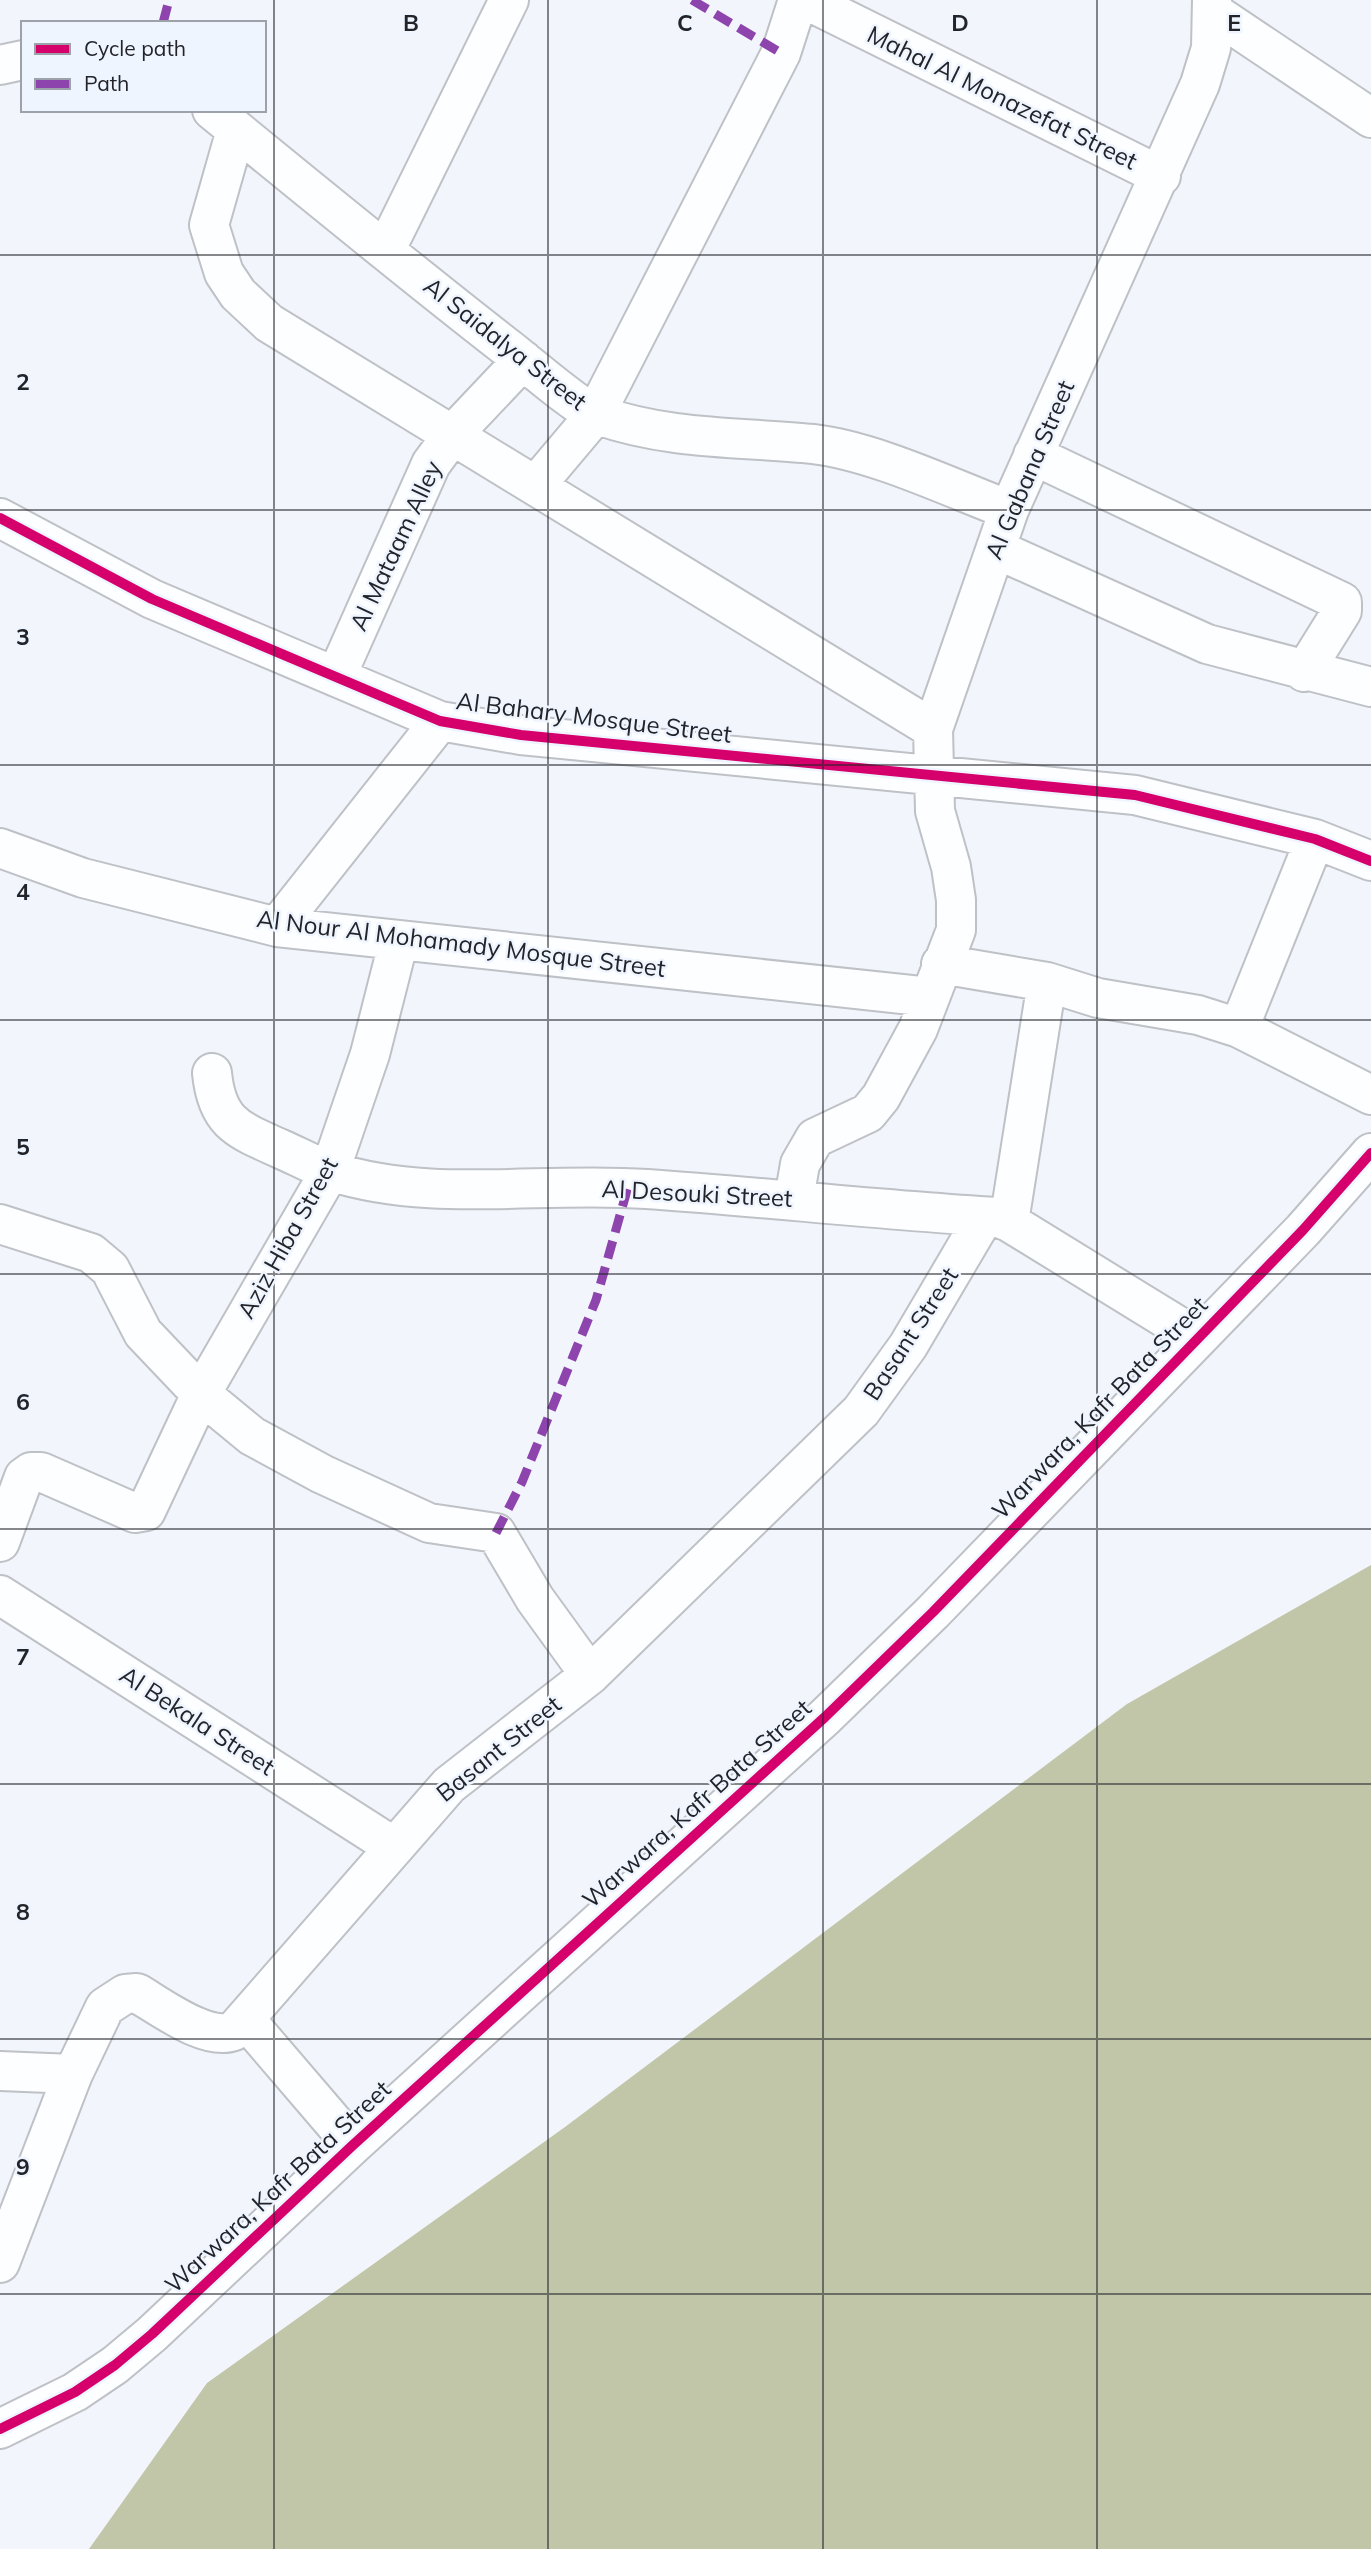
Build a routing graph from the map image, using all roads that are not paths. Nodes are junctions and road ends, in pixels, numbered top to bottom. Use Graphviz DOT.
graph roads {
  1 [pos="509,0"];
  2 [pos="798,0"];
  3 [pos="807,0"];
  4 [pos="1212,6"];
  5 [pos="21,60"];
  6 [pos="0,65"];
  7 [pos="1371,118"];
  8 [pos="224,120"];
  9 [pos="1161,176"];
  10 [pos="386,249"];
  11 [pos="523,360"];
  12 [pos="595,415"];
  13 [pos="453,434"];
  14 [pos="1033,455"];
  15 [pos="536,485"];
  16 [pos="1009,510"];
  17 [pos="0,518"];
  18 [pos="996,549"];
  19 [pos="1304,672"];
  20 [pos="336,677"];
  21 [pos="1371,687"];
  22 [pos="440,721"];
  23 [pos="933,729"];
  24 [pos="933,774"];
  25 [pos="1315,839"];
  26 [pos="0,848"];
  27 [pos="1371,861"];
  28 [pos="277,927"];
  29 [pos="399,940"];
  30 [pos="935,981"];
  31 [pos="1047,982"];
  32 [pos="1239,1028"];
  33 [pos="212,1073"];
  34 [pos="1371,1095"];
  35 [pos="1371,1153"];
  36 [pos="330,1171"];
  37 [pos="794,1199"];
  38 [pos="997,1219"];
  39 [pos="0,1224"];
  40 [pos="1196,1337"];
  41 [pos="201,1394"];
  42 [pos="0,1542"];
  43 [pos="0,1595"];
  44 [pos="590,1675"];
  45 [pos="394,1847"];
  46 [pos="245,2020"];
  47 [pos="0,2071"];
  48 [pos="73,2074"];
  49 [pos="354,2145"];
  50 [pos="0,2263"];
  51 [pos="0,2429"];
  1 -- 10 [label="street"];
  2 -- 12 [label="street"];
  3 -- 9 [label="street, Mahal Al Monazefat Street"];
  4 -- 7 [label="street"];
  4 -- 9 [label="street, Al Gabana Street"];
  5 -- 6 [label="street"];
  8 -- 10 [label="street, Al Saidalya Street"];
  8 -- 13 [label="street"];
  9 -- 14 [label="street, Al Gabana Street"];
  10 -- 11 [label="street, Al Saidalya Street"];
  11 -- 12 [label="street, Al Saidalya Street"];
  11 -- 13 [label="street, Al Mataam Alley"];
  12 -- 15 [label="street"];
  12 -- 16 [label="street, Al Saidalya Street"];
  13 -- 15 [label="street"];
  13 -- 20 [label="street, Al Mataam Alley"];
  14 -- 16 [label="street, Al Gabana Street"];
  14 -- 19 [label="street"];
  15 -- 23 [label="street"];
  16 -- 18 [label="street, Al Gabana Street"];
  17 -- 20 [label="street, Al Bahary Mosque Street"];
  18 -- 19 [label="street"];
  18 -- 23 [label="street, Al Gabana Street"];
  19 -- 21 [label="street"];
  20 -- 22 [label="street, Al Bahary Mosque Street"];
  22 -- 24 [label="street, Al Bahary Mosque Street"];
  22 -- 28 [label="street"];
  23 -- 24 [label="street, Al Gabana Street"];
  24 -- 25 [label="street, Al Bahary Mosque Street"];
  24 -- 30 [label="street, Al Gabana Street"];
  25 -- 27 [label="street, Al Bahary Mosque Street"];
  25 -- 32 [label="street"];
  26 -- 28 [label="street, Al Nour Al Mohamady Mosque Street"];
  28 -- 29 [label="street, Al Nour Al Mohamady Mosque Street"];
  29 -- 30 [label="street, Al Nour Al Mohamady Mosque Street"];
  29 -- 36 [label="street, Aziz Hiba Street"];
  30 -- 31 [label="street, Al Nour Al Mohamady Mosque Street"];
  30 -- 37 [label="street, Al Gabana Street"];
  31 -- 32 [label="street, Al Nour Al Mohamady Mosque Street"];
  31 -- 38 [label="street"];
  32 -- 34 [label="street, Al Nour Al Mohamady Mosque Street"];
  33 -- 36 [label="street, Al Desouki Street"];
  35 -- 40 [label="street, Warwara, Kafr Bata Street"];
  36 -- 37 [label="street, Al Desouki Street"];
  36 -- 41 [label="street, Aziz Hiba Street"];
  37 -- 38 [label="street, Al Desouki Street"];
  38 -- 40 [label="street, Al Desouki Street"];
  38 -- 44 [label="street, Basant Street"];
  39 -- 41 [label="street"];
  40 -- 49 [label="street, Warwara, Kafr Bata Street"];
  41 -- 42 [label="street, Aziz Hiba Street"];
  41 -- 44 [label="street"];
  43 -- 45 [label="street, Al Bekala Street"];
  44 -- 45 [label="street, Basant Street"];
  45 -- 46 [label="street, Basant Street"];
  46 -- 48 [label="street, Basant Street"];
  46 -- 49 [label="street"];
  47 -- 48 [label="street"];
  48 -- 50 [label="street, Basant Street"];
  49 -- 51 [label="street, Warwara, Kafr Bata Street"];
}
